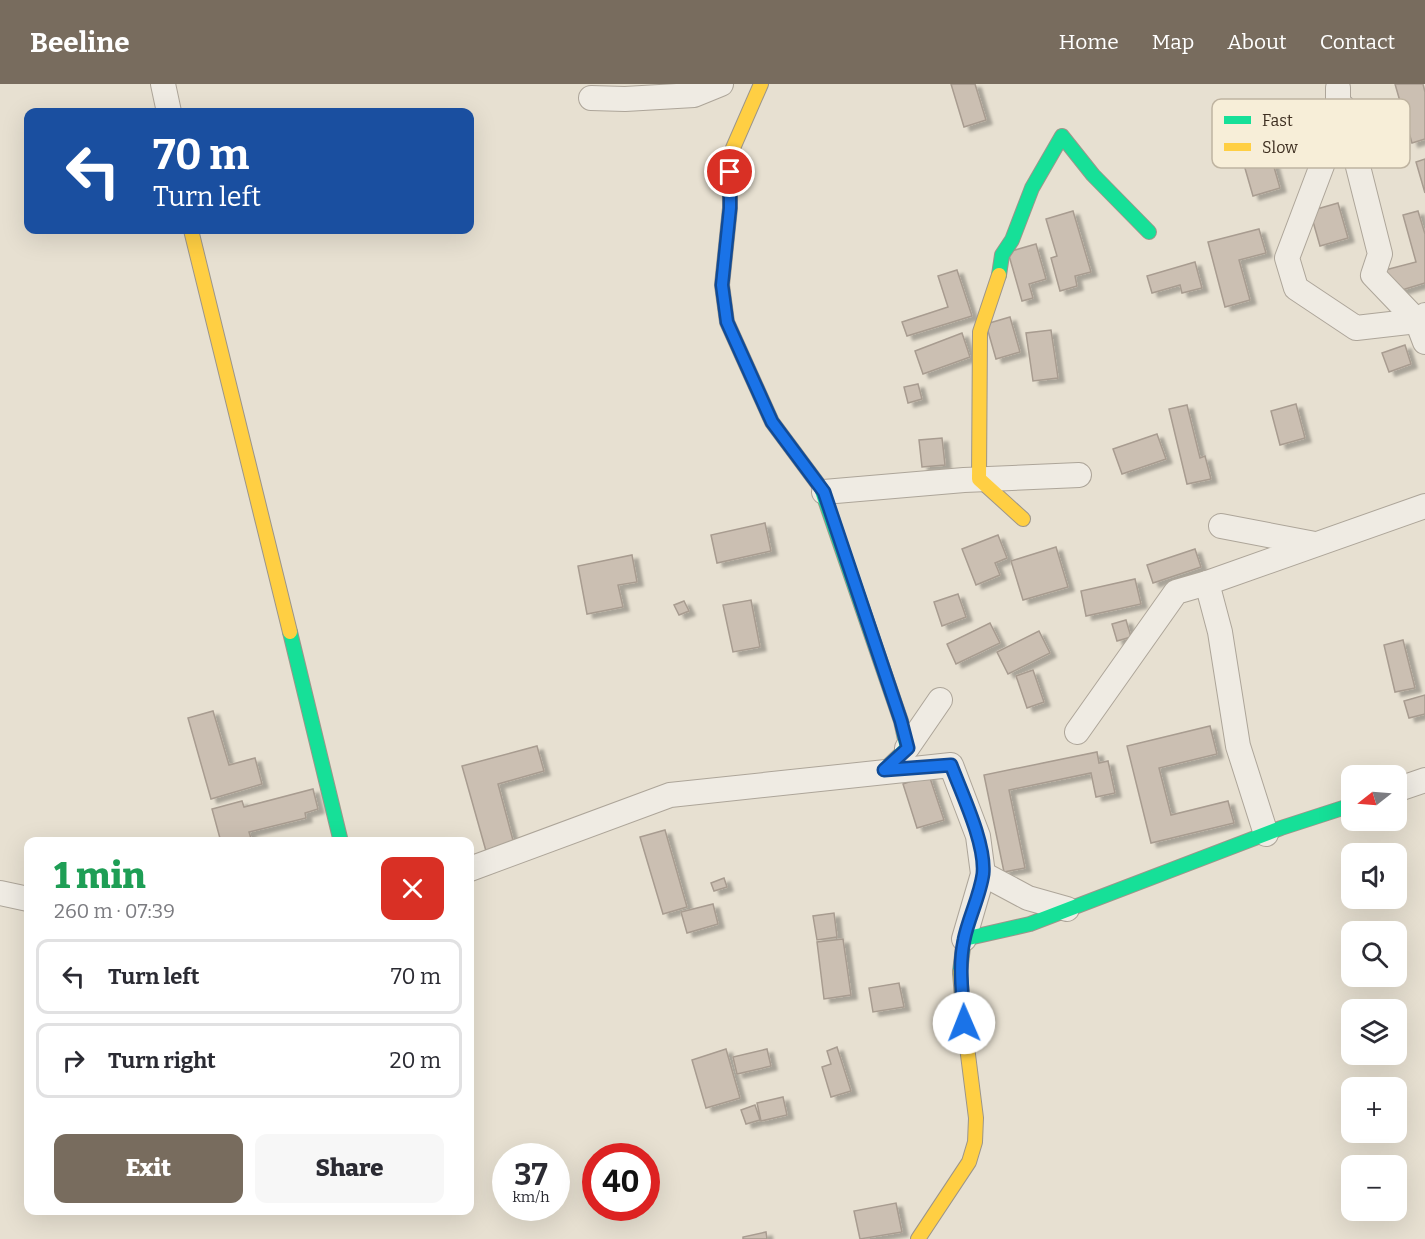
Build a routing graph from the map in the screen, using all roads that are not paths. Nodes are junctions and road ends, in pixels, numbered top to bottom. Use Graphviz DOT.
graph roads {
  1 [pos="163,84"];
  2 [pos="721,84"];
  3 [pos="761,84"];
  4 [pos="591,98"];
  5 [pos="168,108"];
  6 [pos="1321,168"];
  7 [pos="1358,168"];
  8 [pos="1149,232"];
  9 [pos="192,234"];
  10 [pos="1422,326"];
  11 [pos="1079,476"];
  12 [pos="979,480"];
  13 [pos="824,492"];
  14 [pos="1425,506"];
  15 [pos="1023,519"];
  16 [pos="1221,526"];
  17 [pos="1315,544"];
  18 [pos="1207,583"];
  19 [pos="940,700"];
  20 [pos="1077,732"];
  21 [pos="908,748"];
  22 [pos="884,770"];
  23 [pos="1425,780"];
  24 [pos="1407,786"];
  25 [pos="1341,809"];
  26 [pos="1266,834"];
  27 [pos="340,837"];
  28 [pos="474,868"];
  29 [pos="983,874"];
  30 [pos="0,893"];
  31 [pos="24,897"];
  32 [pos="1067,909"];
  33 [pos="964,939"];
  34 [pos="918,1239"];
  1 -- 5 [label="street"];
  2 -- 4 [label="street"];
  3 -- 13 [label="street"];
  6 -- 10 [label="street"];
  7 -- 10 [label="street"];
  8 -- 12 [label="street"];
  9 -- 27 [label="street"];
  11 -- 12 [label="street"];
  12 -- 13 [label="street"];
  12 -- 15 [label="street"];
  13 -- 21 [label="street"];
  14 -- 17 [label="street"];
  16 -- 17 [label="street"];
  17 -- 18 [label="street"];
  18 -- 20 [label="street"];
  18 -- 26 [label="street"];
  19 -- 21 [label="street"];
  21 -- 22 [label="street"];
  22 -- 28 [label="street"];
  22 -- 29 [label="street"];
  23 -- 24 [label="street"];
  25 -- 26 [label="street"];
  26 -- 32 [label="street"];
  29 -- 32 [label="street"];
  29 -- 33 [label="street"];
  30 -- 31 [label="street"];
  32 -- 33 [label="street"];
  33 -- 34 [label="street"];
}
